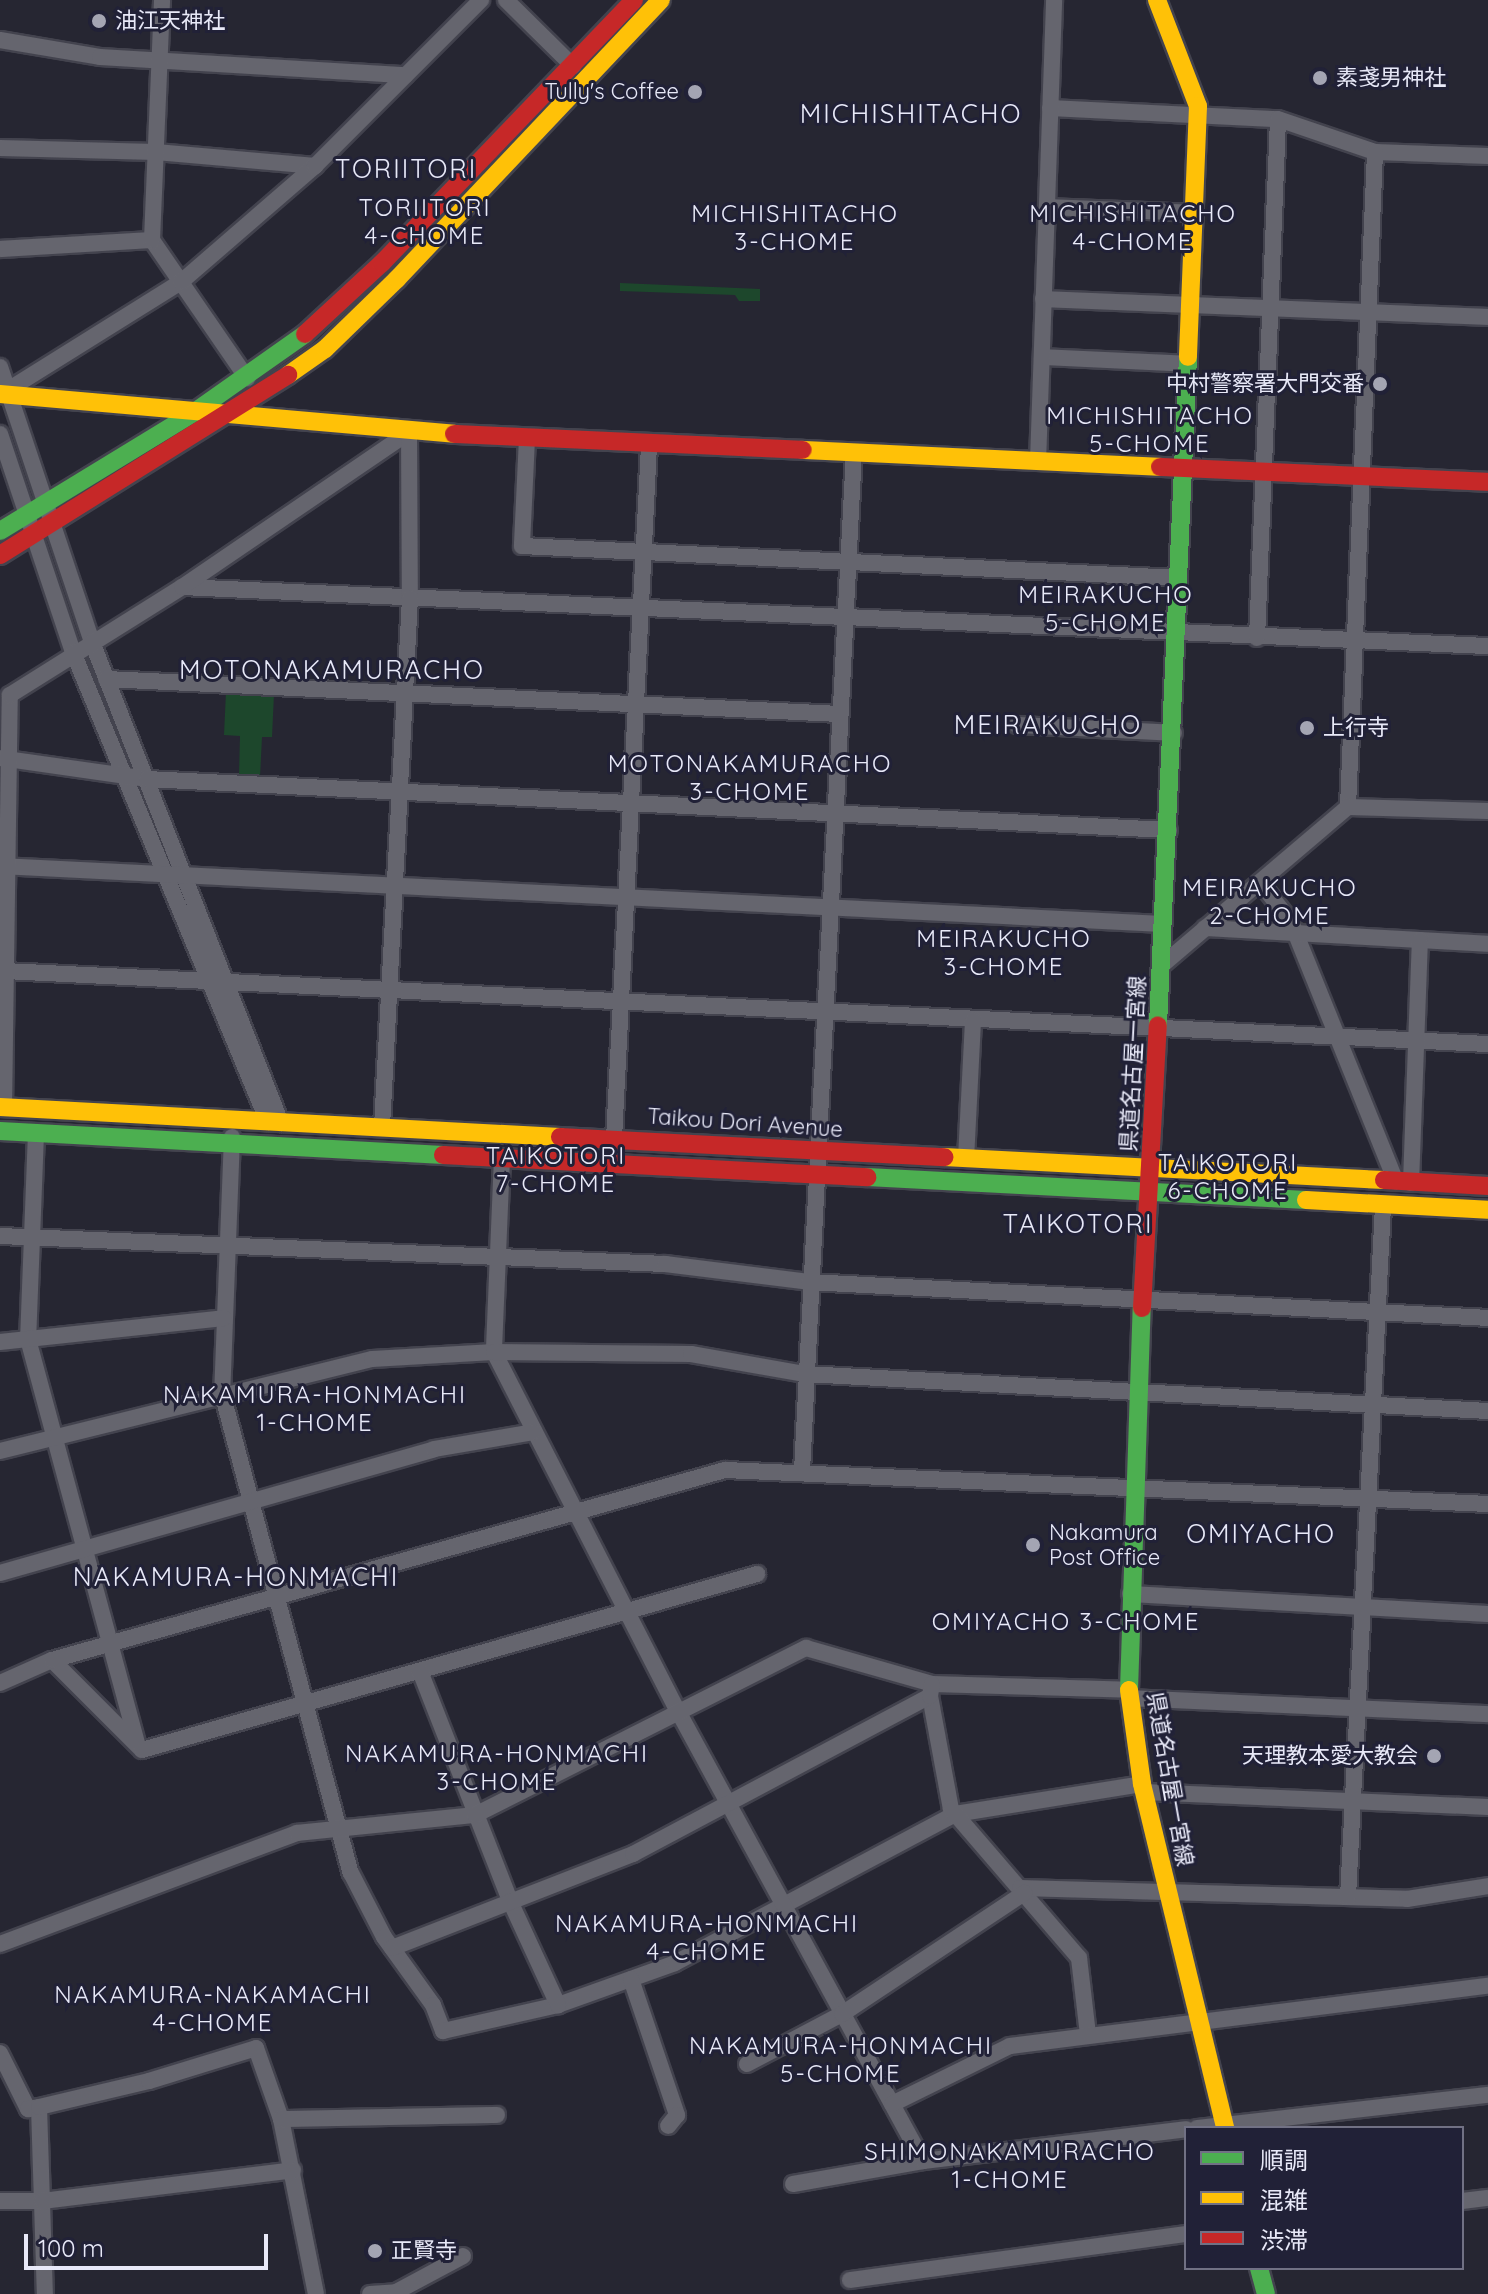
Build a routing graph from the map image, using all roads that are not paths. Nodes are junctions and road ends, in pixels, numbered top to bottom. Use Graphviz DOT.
graph roads {
  1 [pos="162,0"];
  2 [pos="481,0"];
  3 [pos="506,0"];
  4 [pos="634,0"];
  5 [pos="661,0"];
  6 [pos="1054,0"];
  7 [pos="1157,0"];
  8 [pos="0,40"];
  9 [pos="160,61"];
  10 [pos="573,66"];
  11 [pos="405,75"];
  12 [pos="1050,108"];
  13 [pos="1198,116"];
  14 [pos="1278,119"];
  15 [pos="0,148"];
  16 [pos="156,152"];
  17 [pos="1375,152"];
  18 [pos="1488,156"];
  19 [pos="315,166"];
  20 [pos="1048,207"];
  21 [pos="1195,213"];
  22 [pos="152,240"];
  23 [pos="0,249"];
  24 [pos="181,282"];
  25 [pos="1043,299"];
  26 [pos="1191,306"];
  27 [pos="1270,310"];
  28 [pos="1369,312"];
  29 [pos="1488,317"];
  30 [pos="1042,357"];
  31 [pos="1189,364"];
  32 [pos="0,367"];
  33 [pos="247,378"];
  34 [pos="6,393"];
  35 [pos="193,413"];
  36 [pos="232,413"];
  37 [pos="409,432"];
  38 [pos="0,434"];
  39 [pos="527,438"];
  40 [pos="649,445"];
  41 [pos="854,453"];
  42 [pos="1038,462"];
  43 [pos="1185,469"];
  44 [pos="1263,474"];
  45 [pos="1362,478"];
  46 [pos="1488,482"];
  47 [pos="45,504"];
  48 [pos="28,514"];
  49 [pos="43,529"];
  50 [pos="0,531"];
  51 [pos="642,553"];
  52 [pos="0,555"];
  53 [pos="848,562"];
  54 [pos="1179,578"];
  55 [pos="182,587"];
  56 [pos="410,598"];
  57 [pos="640,609"];
  58 [pos="845,619"];
  59 [pos="1177,635"];
  60 [pos="1257,638"];
  61 [pos="92,642"];
  62 [pos="1357,642"];
  63 [pos="1488,646"];
  64 [pos="73,652"];
  65 [pos="106,679"];
  66 [pos="405,693"];
  67 [pos="635,704"];
  68 [pos="840,714"];
  69 [pos="1017,725"];
  70 [pos="1174,733"];
  71 [pos="4,759"];
  72 [pos="124,776"];
  73 [pos="147,779"];
  74 [pos="400,792"];
  75 [pos="630,803"];
  76 [pos="1348,807"];
  77 [pos="1488,811"];
  78 [pos="834,813"];
  79 [pos="1169,830"];
  80 [pos="3,866"];
  81 [pos="171,874"];
  82 [pos="1260,882"];
  83 [pos="395,885"];
  84 [pos="626,897"];
  85 [pos="829,907"];
  86 [pos="1163,924"];
  87 [pos="1205,928"];
  88 [pos="1295,933"];
  89 [pos="1420,940"];
  90 [pos="1488,944"];
  91 [pos="1161,966"];
  92 [pos="5,971"];
  93 [pos="207,981"];
  94 [pos="229,982"];
  95 [pos="390,990"];
  96 [pos="620,1002"];
  97 [pos="823,1011"];
  98 [pos="973,1020"];
  99 [pos="1158,1028"];
  100 [pos="1337,1036"];
  101 [pos="1417,1040"];
  102 [pos="1488,1044"];
  103 [pos="2,1107"];
  104 [pos="233,1120"];
  105 [pos="275,1122"];
  106 [pos="382,1127"];
  107 [pos="0,1131"];
  108 [pos="36,1133"];
  109 [pos="614,1139"];
  110 [pos="232,1144"];
  111 [pos="815,1152"];
  112 [pos="502,1158"];
  113 [pos="966,1159"];
  114 [pos="1152,1171"];
  115 [pos="814,1173"];
  116 [pos="1403,1183"];
  117 [pos="1488,1186"];
  118 [pos="1147,1194"];
  119 [pos="1383,1205"];
  120 [pos="1488,1210"];
  121 [pos="0,1236"];
  122 [pos="32,1237"];
  123 [pos="228,1247"];
  124 [pos="498,1258"];
  125 [pos="809,1282"];
  126 [pos="1141,1301"];
  127 [pos="1378,1313"];
  128 [pos="224,1318"];
  129 [pos="1488,1318"];
  130 [pos="28,1339"];
  131 [pos="0,1342"];
  132 [pos="494,1352"];
  133 [pos="805,1374"];
  134 [pos="222,1393"];
  135 [pos="1137,1393"];
  136 [pos="1373,1405"];
  137 [pos="1488,1411"];
  138 [pos="533,1432"];
  139 [pos="54,1437"];
  140 [pos="0,1451"];
  141 [pos="802,1471"];
  142 [pos="1133,1488"];
  143 [pos="1368,1497"];
  144 [pos="251,1501"];
  145 [pos="1488,1504"];
  146 [pos="575,1512"];
  147 [pos="84,1547"];
  148 [pos="0,1573"];
  149 [pos="757,1574"];
  150 [pos="1130,1594"];
  151 [pos="277,1596"];
  152 [pos="1363,1607"];
  153 [pos="628,1610"];
  154 [pos="1488,1614"];
  155 [pos="111,1645"];
  156 [pos="52,1660"];
  157 [pos="420,1671"];
  158 [pos="0,1683"];
  159 [pos="931,1690"];
  160 [pos="1130,1694"];
  161 [pos="307,1704"];
  162 [pos="1358,1706"];
  163 [pos="679,1713"];
  164 [pos="1488,1714"];
  165 [pos="138,1747"];
  166 [pos="1143,1788"];
  167 [pos="1353,1800"];
  168 [pos="730,1802"];
  169 [pos="1488,1807"];
  170 [pos="955,1814"];
  171 [pos="475,1815"];
  172 [pos="341,1830"];
  173 [pos="1488,1886"];
  174 [pos="1165,1890"];
  175 [pos="1022,1891"];
  176 [pos="1348,1897"];
  177 [pos="510,1901"];
  178 [pos="781,1903"];
  179 [pos="0,1944"];
  180 [pos="392,1948"];
  181 [pos="631,1979"];
  182 [pos="1488,1986"];
  183 [pos="558,2005"];
  184 [pos="842,2014"];
  185 [pos="1198,2020"];
  186 [pos="1088,2035"];
  187 [pos="0,2053"];
  188 [pos="747,2064"];
  189 [pos="1488,2095"];
  190 [pos="892,2104"];
  191 [pos="39,2107"];
  192 [pos="497,2115"];
  193 [pos="281,2119"];
  194 [pos="668,2126"];
  195 [pos="1224,2126"];
  196 [pos="1184,2129"];
  197 [pos="923,2161"];
  198 [pos="293,2170"];
  199 [pos="793,2184"];
  200 [pos="1488,2198"];
  201 [pos="0,2201"];
  202 [pos="42,2201"];
  203 [pos="1464,2201"];
  204 [pos="1184,2234"];
  205 [pos="463,2256"];
  206 [pos="1260,2270"];
  207 [pos="850,2280"];
  208 [pos="45,2294"];
  209 [pos="316,2294"];
  210 [pos="370,2294"];
  211 [pos="1266,2294"];
  1 -- 9 [label="street"];
  2 -- 11 [label="street"];
  3 -- 10 [label="street"];
  4 -- 10 [label="main road"];
  5 -- 36 [label="main road"];
  6 -- 12 [label="street"];
  7 -- 13 [label="main road, 県道名古屋一宮線"];
  8 -- 9 [label="street"];
  9 -- 11 [label="street"];
  9 -- 16 [label="street"];
  10 -- 33 [label="main road"];
  11 -- 19 [label="street"];
  12 -- 13 [label="street"];
  12 -- 20 [label="street"];
  13 -- 14 [label="street"];
  13 -- 21 [label="main road, 県道名古屋一宮線"];
  14 -- 17 [label="street"];
  14 -- 27 [label="street"];
  15 -- 16 [label="street"];
  16 -- 19 [label="street"];
  16 -- 22 [label="street"];
  17 -- 18 [label="street"];
  17 -- 28 [label="street"];
  19 -- 24 [label="street"];
  20 -- 21 [label="street"];
  20 -- 25 [label="street"];
  21 -- 26 [label="main road, 県道名古屋一宮線"];
  22 -- 23 [label="street"];
  22 -- 24 [label="street"];
  24 -- 33 [label="street"];
  24 -- 34 [label="street"];
  25 -- 26 [label="street"];
  25 -- 30 [label="street"];
  26 -- 27 [label="street"];
  26 -- 31 [label="main road, 県道名古屋一宮線"];
  27 -- 28 [label="street"];
  27 -- 44 [label="street"];
  28 -- 29 [label="street"];
  28 -- 45 [label="street"];
  30 -- 31 [label="street"];
  30 -- 42 [label="street"];
  31 -- 43 [label="main road, 県道名古屋一宮線"];
  32 -- 34 [label="street"];
  33 -- 35 [label="main road"];
  34 -- 35 [label="main road"];
  34 -- 47 [label="street"];
  35 -- 36 [label="main road"];
  35 -- 47 [label="main road"];
  36 -- 37 [label="main road"];
  36 -- 49 [label="main road"];
  37 -- 39 [label="main road"];
  37 -- 55 [label="street"];
  37 -- 56 [label="street"];
  38 -- 48 [label="street"];
  39 -- 40 [label="main road"];
  39 -- 51 [label="street"];
  40 -- 41 [label="main road"];
  40 -- 51 [label="street"];
  41 -- 42 [label="main road"];
  41 -- 53 [label="street"];
  42 -- 43 [label="main road"];
  43 -- 44 [label="main road"];
  43 -- 54 [label="main road, 県道名古屋一宮線"];
  44 -- 45 [label="main road"];
  44 -- 60 [label="street"];
  45 -- 46 [label="main road"];
  45 -- 62 [label="street"];
  47 -- 48 [label="main road"];
  47 -- 49 [label="street"];
  48 -- 49 [label="street"];
  48 -- 50 [label="main road"];
  49 -- 52 [label="main road"];
  49 -- 61 [label="street"];
  49 -- 64 [label="street"];
  51 -- 53 [label="street"];
  51 -- 57 [label="street"];
  53 -- 54 [label="street"];
  53 -- 58 [label="street"];
  54 -- 59 [label="main road, 県道名古屋一宮線"];
  55 -- 56 [label="street"];
  55 -- 61 [label="street"];
  56 -- 57 [label="street"];
  56 -- 66 [label="street"];
  57 -- 58 [label="street"];
  57 -- 67 [label="street"];
  58 -- 59 [label="street"];
  58 -- 68 [label="street"];
  59 -- 60 [label="street"];
  59 -- 70 [label="main road, 県道名古屋一宮線"];
  60 -- 62 [label="street"];
  61 -- 64 [label="street"];
  61 -- 65 [label="street"];
  62 -- 63 [label="street"];
  62 -- 76 [label="street"];
  64 -- 71 [label="street"];
  64 -- 72 [label="street"];
  65 -- 66 [label="street"];
  65 -- 73 [label="street"];
  66 -- 67 [label="street"];
  66 -- 74 [label="street"];
  67 -- 68 [label="street"];
  67 -- 75 [label="street"];
  68 -- 78 [label="street"];
  69 -- 70 [label="street"];
  70 -- 79 [label="main road, 県道名古屋一宮線"];
  71 -- 72 [label="street"];
  71 -- 80 [label="street"];
  72 -- 73 [label="street"];
  72 -- 81 [label="street"];
  73 -- 74 [label="street"];
  73 -- 81 [label="street"];
  74 -- 75 [label="street"];
  74 -- 83 [label="street"];
  75 -- 78 [label="street"];
  75 -- 84 [label="street"];
  76 -- 77 [label="street"];
  76 -- 82 [label="street"];
  78 -- 79 [label="street"];
  78 -- 85 [label="street"];
  79 -- 86 [label="main road, 県道名古屋一宮線"];
  80 -- 81 [label="street"];
  80 -- 92 [label="street"];
  81 -- 83 [label="street"];
  81 -- 93 [label="street"];
  81 -- 94 [label="street"];
  82 -- 87 [label="street"];
  82 -- 88 [label="street"];
  83 -- 84 [label="street"];
  83 -- 95 [label="street"];
  84 -- 85 [label="street"];
  84 -- 96 [label="street"];
  85 -- 86 [label="street"];
  85 -- 97 [label="street"];
  86 -- 91 [label="main road, 県道名古屋一宮線"];
  87 -- 88 [label="street"];
  87 -- 91 [label="street"];
  88 -- 89 [label="street"];
  88 -- 100 [label="street"];
  89 -- 90 [label="street"];
  89 -- 101 [label="street"];
  91 -- 99 [label="main road, 県道名古屋一宮線"];
  92 -- 93 [label="street"];
  92 -- 103 [label="street"];
  93 -- 94 [label="street"];
  93 -- 105 [label="street"];
  94 -- 95 [label="street"];
  94 -- 105 [label="street"];
  95 -- 96 [label="street"];
  95 -- 106 [label="street"];
  96 -- 97 [label="street"];
  96 -- 109 [label="street"];
  97 -- 98 [label="street"];
  97 -- 111 [label="street"];
  98 -- 99 [label="street"];
  98 -- 113 [label="street"];
  99 -- 100 [label="street"];
  99 -- 114 [label="main road, 県道名古屋一宮線"];
  100 -- 101 [label="street"];
  100 -- 116 [label="street"];
  101 -- 102 [label="street"];
  101 -- 116 [label="street"];
  103 -- 104 [label="main road, Taikou Dori Avenue"];
  104 -- 105 [label="main road, Taikou Dori Avenue"];
  104 -- 110 [label="street"];
  105 -- 106 [label="main road, Taikou Dori Avenue"];
  106 -- 109 [label="main road, Taikou Dori Avenue"];
  107 -- 108 [label="main road, Taikou Dori Avenue"];
  108 -- 110 [label="main road, Taikou Dori Avenue"];
  108 -- 122 [label="street"];
  109 -- 111 [label="main road, Taikou Dori Avenue"];
  110 -- 112 [label="main road, Taikou Dori Avenue"];
  110 -- 123 [label="street"];
  111 -- 113 [label="main road, Taikou Dori Avenue"];
  111 -- 115 [label="street"];
  112 -- 115 [label="main road, Taikou Dori Avenue"];
  112 -- 124 [label="street"];
  113 -- 114 [label="main road, Taikou Dori Avenue"];
  114 -- 116 [label="main road, Taikou Dori Avenue"];
  114 -- 118 [label="main road, 県道名古屋一宮線"];
  115 -- 118 [label="main road, Taikou Dori Avenue"];
  115 -- 125 [label="street"];
  116 -- 117 [label="main road, Taikou Dori Avenue"];
  118 -- 119 [label="main road, Taikou Dori Avenue"];
  118 -- 126 [label="main road, 県道名古屋一宮線"];
  119 -- 120 [label="main road, Taikou Dori Avenue"];
  119 -- 127 [label="street"];
  121 -- 122 [label="street"];
  122 -- 123 [label="street"];
  122 -- 130 [label="street"];
  123 -- 124 [label="street"];
  123 -- 128 [label="street"];
  124 -- 125 [label="street"];
  124 -- 132 [label="street"];
  125 -- 126 [label="street"];
  125 -- 133 [label="street"];
  126 -- 127 [label="street"];
  126 -- 135 [label="main road, 県道名古屋一宮線"];
  127 -- 129 [label="street"];
  127 -- 136 [label="street"];
  128 -- 130 [label="street"];
  128 -- 134 [label="street"];
  130 -- 131 [label="street"];
  130 -- 139 [label="street"];
  132 -- 133 [label="street"];
  132 -- 134 [label="street"];
  132 -- 138 [label="street"];
  133 -- 135 [label="street"];
  133 -- 141 [label="street"];
  134 -- 139 [label="street"];
  134 -- 144 [label="street"];
  135 -- 136 [label="street"];
  135 -- 142 [label="main road, 県道名古屋一宮線"];
  136 -- 137 [label="street"];
  136 -- 143 [label="street"];
  138 -- 144 [label="street"];
  138 -- 146 [label="street"];
  139 -- 140 [label="street"];
  139 -- 147 [label="street"];
  141 -- 142 [label="street"];
  141 -- 146 [label="street"];
  142 -- 143 [label="street"];
  142 -- 150 [label="main road, 県道名古屋一宮線"];
  143 -- 145 [label="street"];
  143 -- 152 [label="street"];
  144 -- 147 [label="street"];
  144 -- 151 [label="street"];
  146 -- 151 [label="street"];
  146 -- 153 [label="street"];
  147 -- 148 [label="street"];
  147 -- 155 [label="street"];
  149 -- 153 [label="street"];
  150 -- 152 [label="street"];
  150 -- 160 [label="main road, 県道名古屋一宮線"];
  151 -- 155 [label="street"];
  151 -- 161 [label="street"];
  152 -- 154 [label="street"];
  152 -- 162 [label="street"];
  153 -- 157 [label="street"];
  153 -- 163 [label="street"];
  155 -- 156 [label="street"];
  155 -- 165 [label="street"];
  156 -- 158 [label="street"];
  156 -- 165 [label="street"];
  157 -- 161 [label="street"];
  157 -- 171 [label="street"];
  159 -- 160 [label="street"];
  159 -- 163 [label="street"];
  159 -- 168 [label="street"];
  159 -- 170 [label="street"];
  160 -- 162 [label="street"];
  160 -- 166 [label="main road, 県道名古屋一宮線"];
  161 -- 165 [label="street"];
  161 -- 172 [label="street"];
  162 -- 164 [label="street"];
  162 -- 167 [label="street"];
  163 -- 168 [label="street"];
  163 -- 171 [label="street"];
  166 -- 167 [label="street"];
  166 -- 170 [label="street"];
  166 -- 174 [label="main road, 県道名古屋一宮線"];
  167 -- 169 [label="street"];
  167 -- 176 [label="street"];
  168 -- 177 [label="street"];
  168 -- 178 [label="street"];
  170 -- 175 [label="street"];
  170 -- 178 [label="street"];
  171 -- 172 [label="street"];
  171 -- 177 [label="street"];
  172 -- 179 [label="street"];
  172 -- 180 [label="street"];
  173 -- 176 [label="street"];
  174 -- 175 [label="street"];
  174 -- 176 [label="street"];
  174 -- 185 [label="main road, 県道名古屋一宮線"];
  175 -- 184 [label="street"];
  175 -- 186 [label="street"];
  177 -- 180 [label="street"];
  177 -- 183 [label="street"];
  178 -- 181 [label="street"];
  178 -- 184 [label="street"];
  180 -- 183 [label="street"];
  181 -- 183 [label="street"];
  181 -- 194 [label="street"];
  182 -- 185 [label="street"];
  184 -- 188 [label="street"];
  184 -- 190 [label="street"];
  185 -- 186 [label="street"];
  185 -- 195 [label="main road, 県道名古屋一宮線"];
  186 -- 190 [label="street"];
  187 -- 191 [label="street"];
  189 -- 195 [label="street"];
  190 -- 197 [label="street"];
  191 -- 193 [label="street"];
  191 -- 202 [label="street"];
  192 -- 193 [label="street"];
  193 -- 198 [label="street"];
  196 -- 197 [label="street"];
  197 -- 199 [label="street"];
  198 -- 202 [label="street"];
  198 -- 209 [label="street"];
  200 -- 203 [label="street"];
  201 -- 202 [label="street"];
  202 -- 208 [label="street"];
  204 -- 207 [label="street"];
  205 -- 210 [label="street"];
  206 -- 211 [label="main road"];
}
